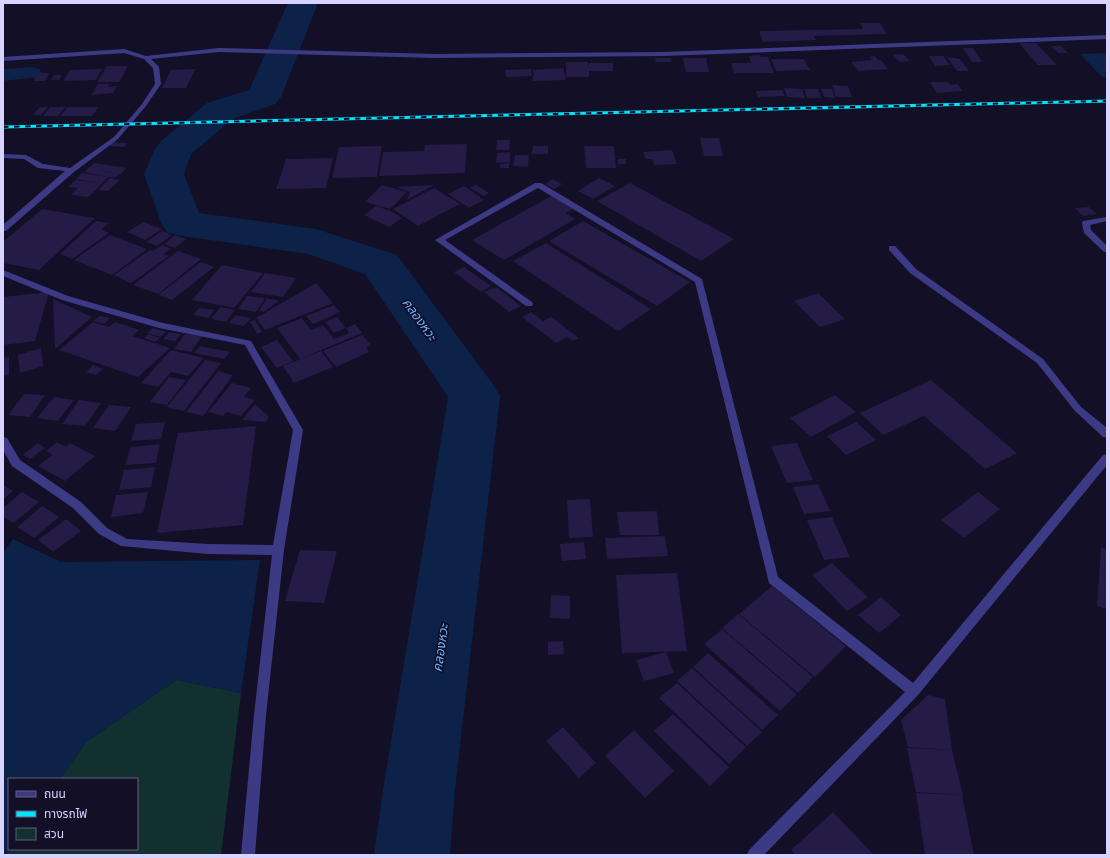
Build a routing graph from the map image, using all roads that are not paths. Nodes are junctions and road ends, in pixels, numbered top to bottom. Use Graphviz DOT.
graph roads {
  1 [pos="1107,37"];
  2 [pos="146,58"];
  3 [pos="3,59"];
  4 [pos="3,156"];
  5 [pos="71,170"];
  6 [pos="1107,219"];
  7 [pos="3,229"];
  8 [pos="892,248"];
  9 [pos="1107,250"];
  10 [pos="3,273"];
  11 [pos="529,304"];
  12 [pos="1107,434"];
  13 [pos="3,441"];
  14 [pos="1107,458"];
  15 [pos="278,550"];
  16 [pos="914,691"];
  17 [pos="248,855"];
  18 [pos="754,855"];
  1 -- 2 [label="street"];
  2 -- 3 [label="street"];
  2 -- 5 [label="street"];
  4 -- 5 [label="street"];
  5 -- 7 [label="street"];
  6 -- 9 [label="street"];
  8 -- 12 [label="street"];
  10 -- 15 [label="street"];
  11 -- 16 [label="street"];
  13 -- 15 [label="street"];
  14 -- 16 [label="street"];
  15 -- 17 [label="street"];
  16 -- 18 [label="street"];
}
